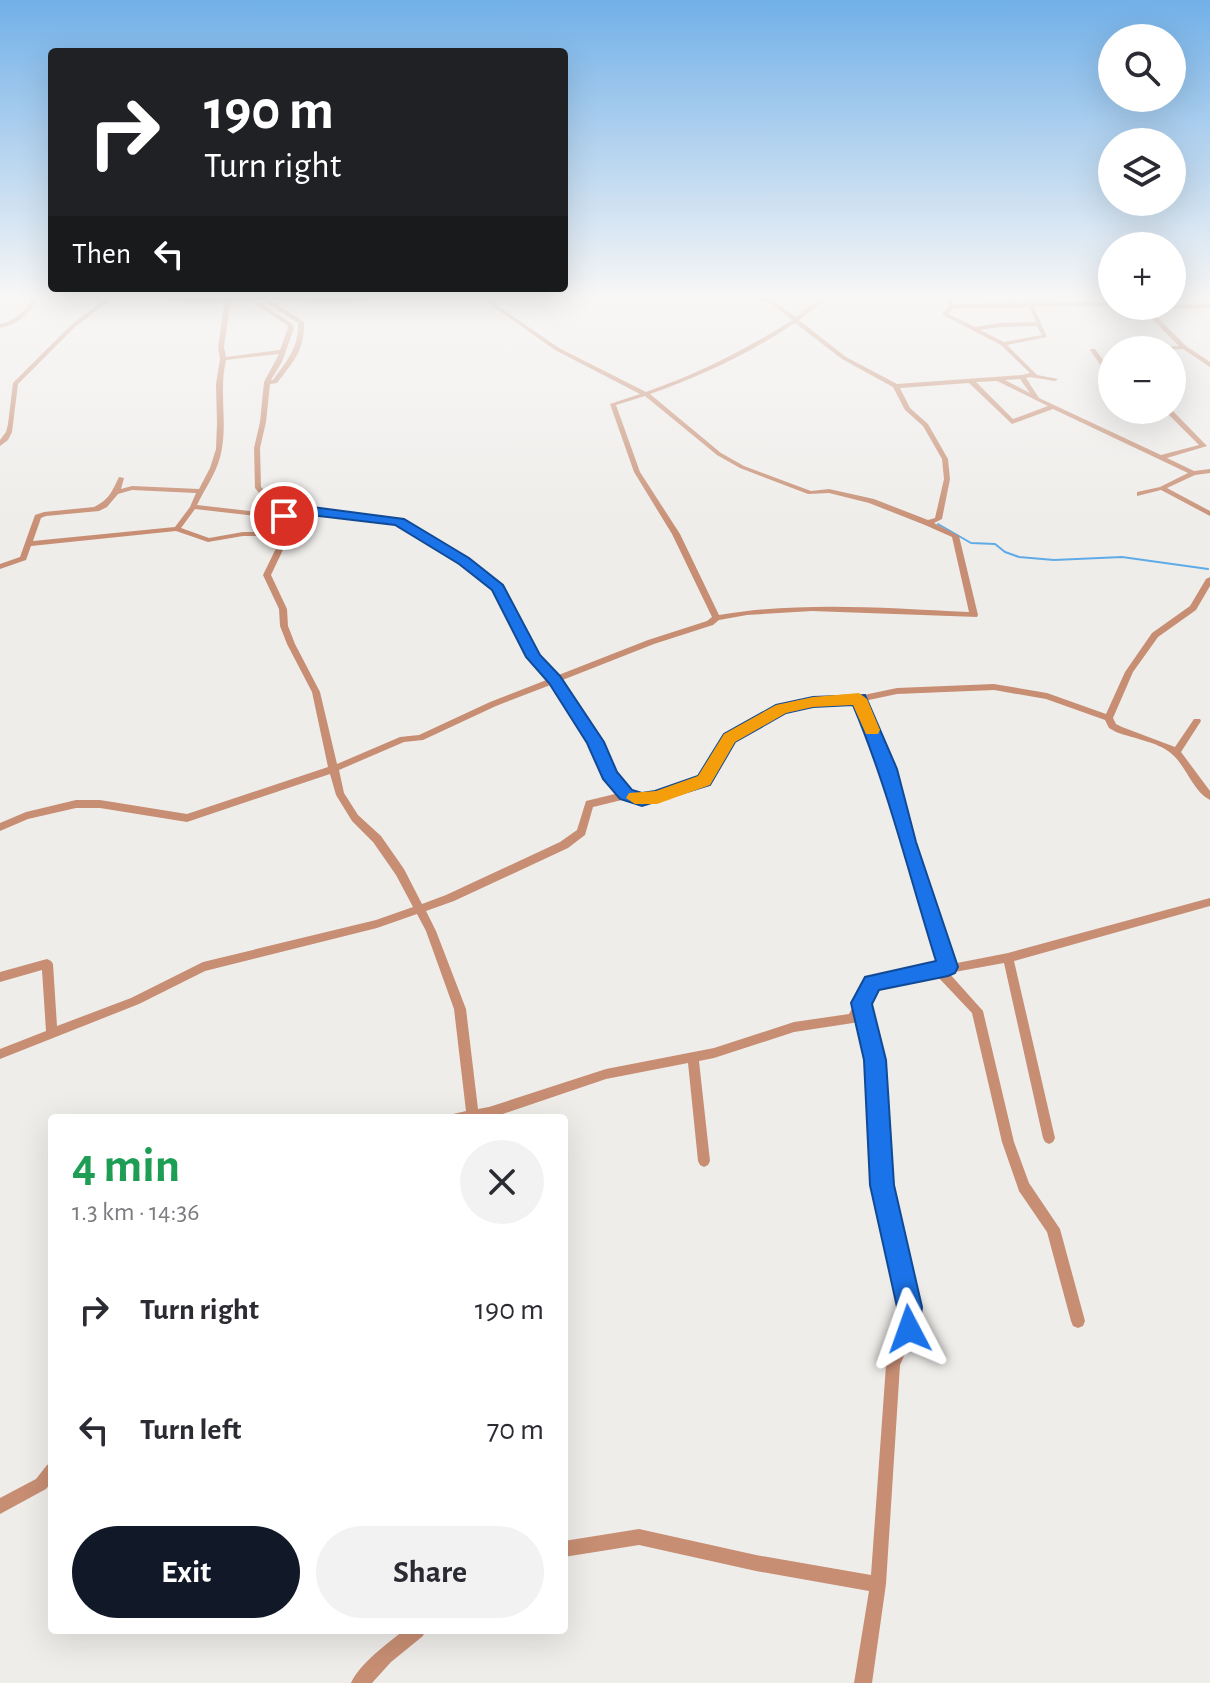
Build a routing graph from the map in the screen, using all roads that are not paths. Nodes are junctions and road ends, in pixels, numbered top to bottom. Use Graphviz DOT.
graph roads {
  1 [pos="25,374"];
  2 [pos="220,374"];
  3 [pos="272,374"];
  4 [pos="282,374"];
  5 [pos="605,374"];
  6 [pos="693,374"];
  7 [pos="870,374"];
  8 [pos="1030,374"];
  9 [pos="1032,376"];
  10 [pos="1022,377"];
  11 [pos="1055,379"];
  12 [pos="1000,380"];
  13 [pos="971,381"];
  14 [pos="267,382"];
  15 [pos="896,386"];
  16 [pos="647,395"];
  17 [pos="1037,399"];
  18 [pos="1052,407"];
  19 [pos="1184,424"];
  20 [pos="0,444"];
  21 [pos="1207,446"];
  22 [pos="1162,457"];
  23 [pos="1210,471"];
  24 [pos="1193,473"];
  25 [pos="121,478"];
  26 [pos="1162,488"];
  27 [pos="199,491"];
  28 [pos="116,493"];
  29 [pos="1140,494"];
  30 [pos="193,507"];
  31 [pos="297,509"];
  32 [pos="1210,514"];
  33 [pos="294,518"];
  34 [pos="928,523"];
  35 [pos="177,529"];
  36 [pos="287,534"];
  37 [pos="28,544"];
  38 [pos="0,567"];
  39 [pos="1210,579"];
  40 [pos="716,618"];
  41 [pos="555,680"];
  42 [pos="859,699"];
  43 [pos="1109,718"];
  44 [pos="1197,721"];
  45 [pos="1176,753"];
  46 [pos="333,769"];
  47 [pos="626,795"];
  48 [pos="1210,797"];
  49 [pos="0,827"];
  50 [pos="1210,902"];
  51 [pos="422,910"];
  52 [pos="1008,958"];
  53 [pos="943,968"];
  54 [pos="0,977"];
  55 [pos="861,1003"];
  56 [pos="52,1033"];
  57 [pos="0,1054"];
  58 [pos="693,1057"];
  59 [pos="473,1114"];
  60 [pos="484,1114"];
  61 [pos="1049,1138"];
  62 [pos="704,1161"];
  63 [pos="1078,1321"];
  64 [pos="48,1475"];
  65 [pos="0,1506"];
  66 [pos="568,1548"];
  67 [pos="878,1584"];
  68 [pos="412,1634"];
  69 [pos="360,1683"];
  70 [pos="863,1683"];
  1 -- 20 [label="street"];
  2 -- 27 [label="street"];
  3 -- 14 [label="street"];
  4 -- 14 [label="street"];
  5 -- 16 [label="street"];
  6 -- 16 [label="street"];
  7 -- 15 [label="street"];
  8 -- 9 [label="street"];
  9 -- 10 [label="street"];
  9 -- 11 [label="street"];
  10 -- 12 [label="street"];
  10 -- 17 [label="street"];
  12 -- 13 [label="street"];
  12 -- 17 [label="street"];
  13 -- 15 [label="street"];
  13 -- 18 [label="street"];
  14 -- 31 [label="street"];
  15 -- 34 [label="street"];
  16 -- 34 [label="street"];
  16 -- 40 [label="street"];
  17 -- 18 [label="street"];
  18 -- 22 [label="street"];
  19 -- 21 [label="street"];
  21 -- 22 [label="street"];
  22 -- 24 [label="street"];
  23 -- 24 [label="street"];
  24 -- 26 [label="street"];
  25 -- 28 [label="street"];
  26 -- 29 [label="street"];
  26 -- 32 [label="street"];
  27 -- 28 [label="street"];
  27 -- 30 [label="street"];
  28 -- 37 [label="street"];
  30 -- 33 [label="street"];
  30 -- 35 [label="street"];
  31 -- 33 [label="street"];
  31 -- 41 [label="street"];
  33 -- 36 [label="street"];
  34 -- 40 [label="street"];
  35 -- 36 [label="street"];
  35 -- 37 [label="street"];
  36 -- 46 [label="street"];
  37 -- 38 [label="street"];
  39 -- 43 [label="street"];
  40 -- 41 [label="street"];
  41 -- 46 [label="street"];
  41 -- 47 [label="street"];
  42 -- 43 [label="street"];
  42 -- 47 [label="street"];
  42 -- 53 [label="street"];
  43 -- 45 [label="street"];
  44 -- 45 [label="street"];
  45 -- 48 [label="street"];
  46 -- 49 [label="street"];
  46 -- 51 [label="street"];
  47 -- 51 [label="street"];
  50 -- 52 [label="street"];
  51 -- 56 [label="street"];
  51 -- 59 [label="street"];
  52 -- 53 [label="street"];
  52 -- 61 [label="street"];
  53 -- 55 [label="street"];
  53 -- 63 [label="street"];
  54 -- 56 [label="street"];
  55 -- 58 [label="street"];
  55 -- 67 [label="street"];
  56 -- 57 [label="street"];
  58 -- 60 [label="street"];
  58 -- 62 [label="street"];
  64 -- 65 [label="street"];
  66 -- 67 [label="street"];
  67 -- 70 [label="street"];
  68 -- 69 [label="street"];
}
